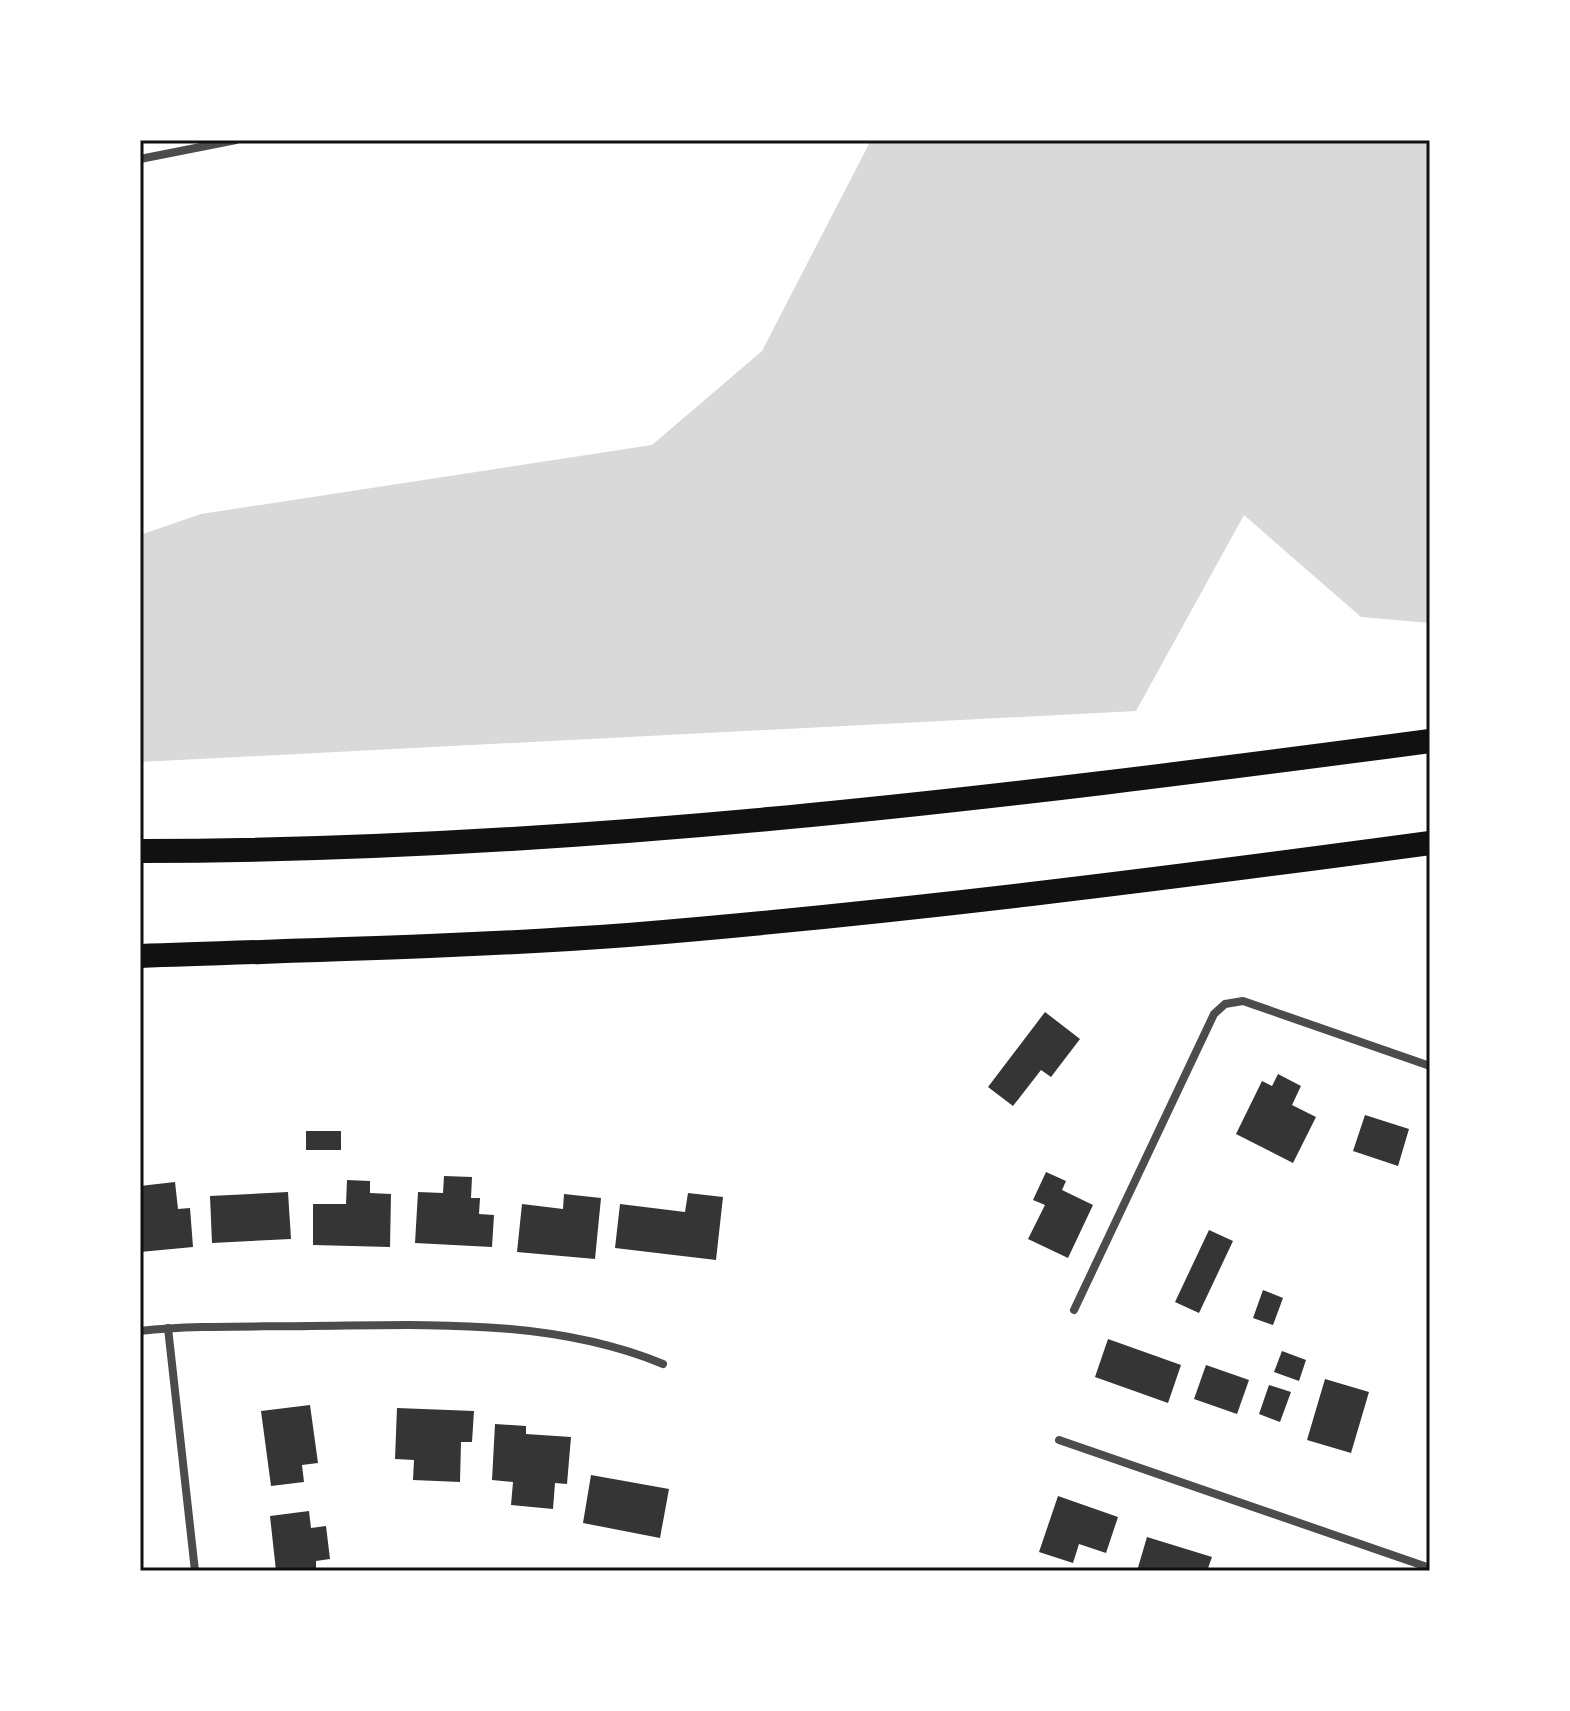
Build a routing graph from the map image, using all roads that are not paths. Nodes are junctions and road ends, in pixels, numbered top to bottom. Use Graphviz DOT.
graph roads {
  1 [pos="236,140"];
  2 [pos="140,159"];
  3 [pos="1430,741"];
  4 [pos="1430,843"];
  5 [pos="140,851"];
  6 [pos="140,956"];
  7 [pos="1430,1066"];
  8 [pos="1074,1310"];
  9 [pos="168,1328"];
  10 [pos="140,1331"];
  11 [pos="663,1364"];
  12 [pos="1059,1440"];
  13 [pos="1430,1568"];
  14 [pos="195,1571"];
  1 -- 2 [label="street"];
  3 -- 5 [label="highway"];
  4 -- 6 [label="highway"];
  7 -- 8 [label="street"];
  9 -- 10 [label="street"];
  9 -- 11 [label="street"];
  9 -- 14 [label="street"];
  12 -- 13 [label="street"];
}
